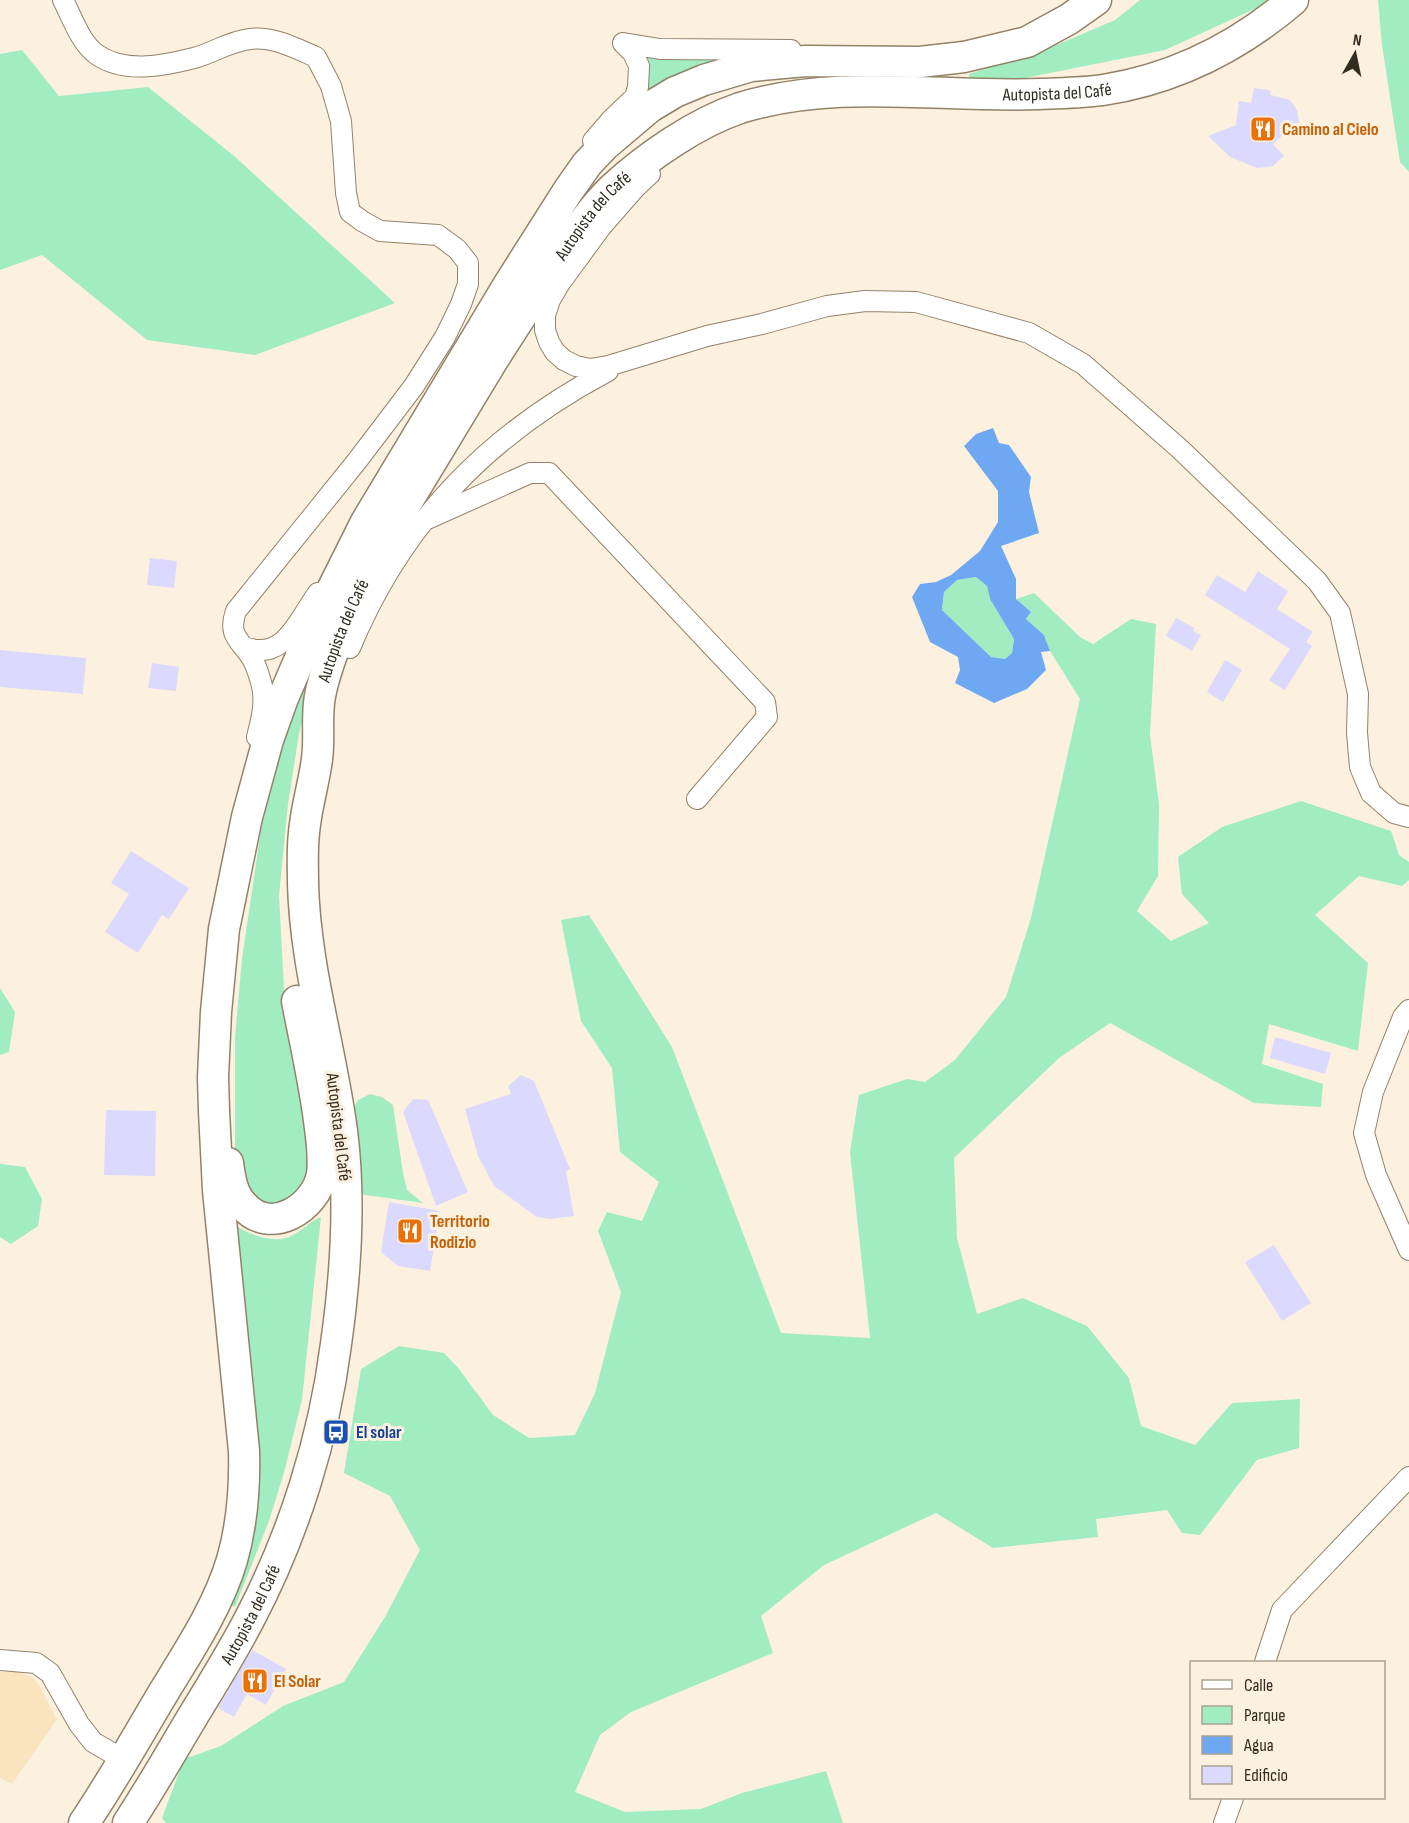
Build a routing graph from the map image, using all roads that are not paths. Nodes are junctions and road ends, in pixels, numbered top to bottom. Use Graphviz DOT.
graph roads {
  1 [pos="63,0"];
  2 [pos="1096,0"];
  3 [pos="1116,0"];
  4 [pos="1271,0"];
  5 [pos="1293,0"];
  6 [pos="1027,42"];
  7 [pos="920,62"];
  8 [pos="834,93"];
  9 [pos="1034,94"];
  10 [pos="553,215"];
  11 [pos="646,354"];
  12 [pos="423,521"];
  13 [pos="348,556"];
  14 [pos="244,647"];
  15 [pos="319,747"];
  16 [pos="255,784"];
  17 [pos="697,799"];
  18 [pos="1409,816"];
  19 [pos="303,888"];
  20 [pos="224,929"];
  21 [pos="1409,1010"];
  22 [pos="1409,1250"];
  23 [pos="1409,1477"];
  24 [pos="0,1660"];
  25 [pos="1265,1661"];
  26 [pos="124,1760"];
  27 [pos="1232,1799"];
  28 [pos="84,1823"];
  29 [pos="128,1823"];
  30 [pos="1224,1823"];
  1 -- 14 [label="street"];
  2 -- 6 [label="highway, Autopista del Café"];
  3 -- 6 [label="highway"];
  4 -- 9 [label="highway"];
  5 -- 9 [label="highway, Autopista del Café"];
  6 -- 7 [label="highway, Autopista del Café"];
  7 -- 10 [label="highway, Autopista del Café"];
  7 -- 10 [label="street"];
  8 -- 9 [label="highway, Autopista del Café"];
  8 -- 11 [label="street"];
  8 -- 15 [label="highway, Autopista del Café"];
  10 -- 13 [label="highway, Autopista del Café"];
  11 -- 12 [label="street"];
  11 -- 18 [label="street"];
  12 -- 15 [label="street"];
  12 -- 17 [label="street"];
  13 -- 14 [label="street"];
  13 -- 16 [label="highway, Autopista del Café"];
  14 -- 16 [label="street"];
  15 -- 19 [label="highway, Autopista del Café"];
  16 -- 20 [label="highway, Autopista del Café"];
  19 -- 20 [label="highway"];
  19 -- 29 [label="highway, Autopista del Café"];
  20 -- 26 [label="highway, Autopista del Café"];
  21 -- 22 [label="street"];
  23 -- 25 [label="street"];
  24 -- 26 [label="street"];
  26 -- 28 [label="highway, Autopista del Café"];
  27 -- 30 [label="street"];
}
